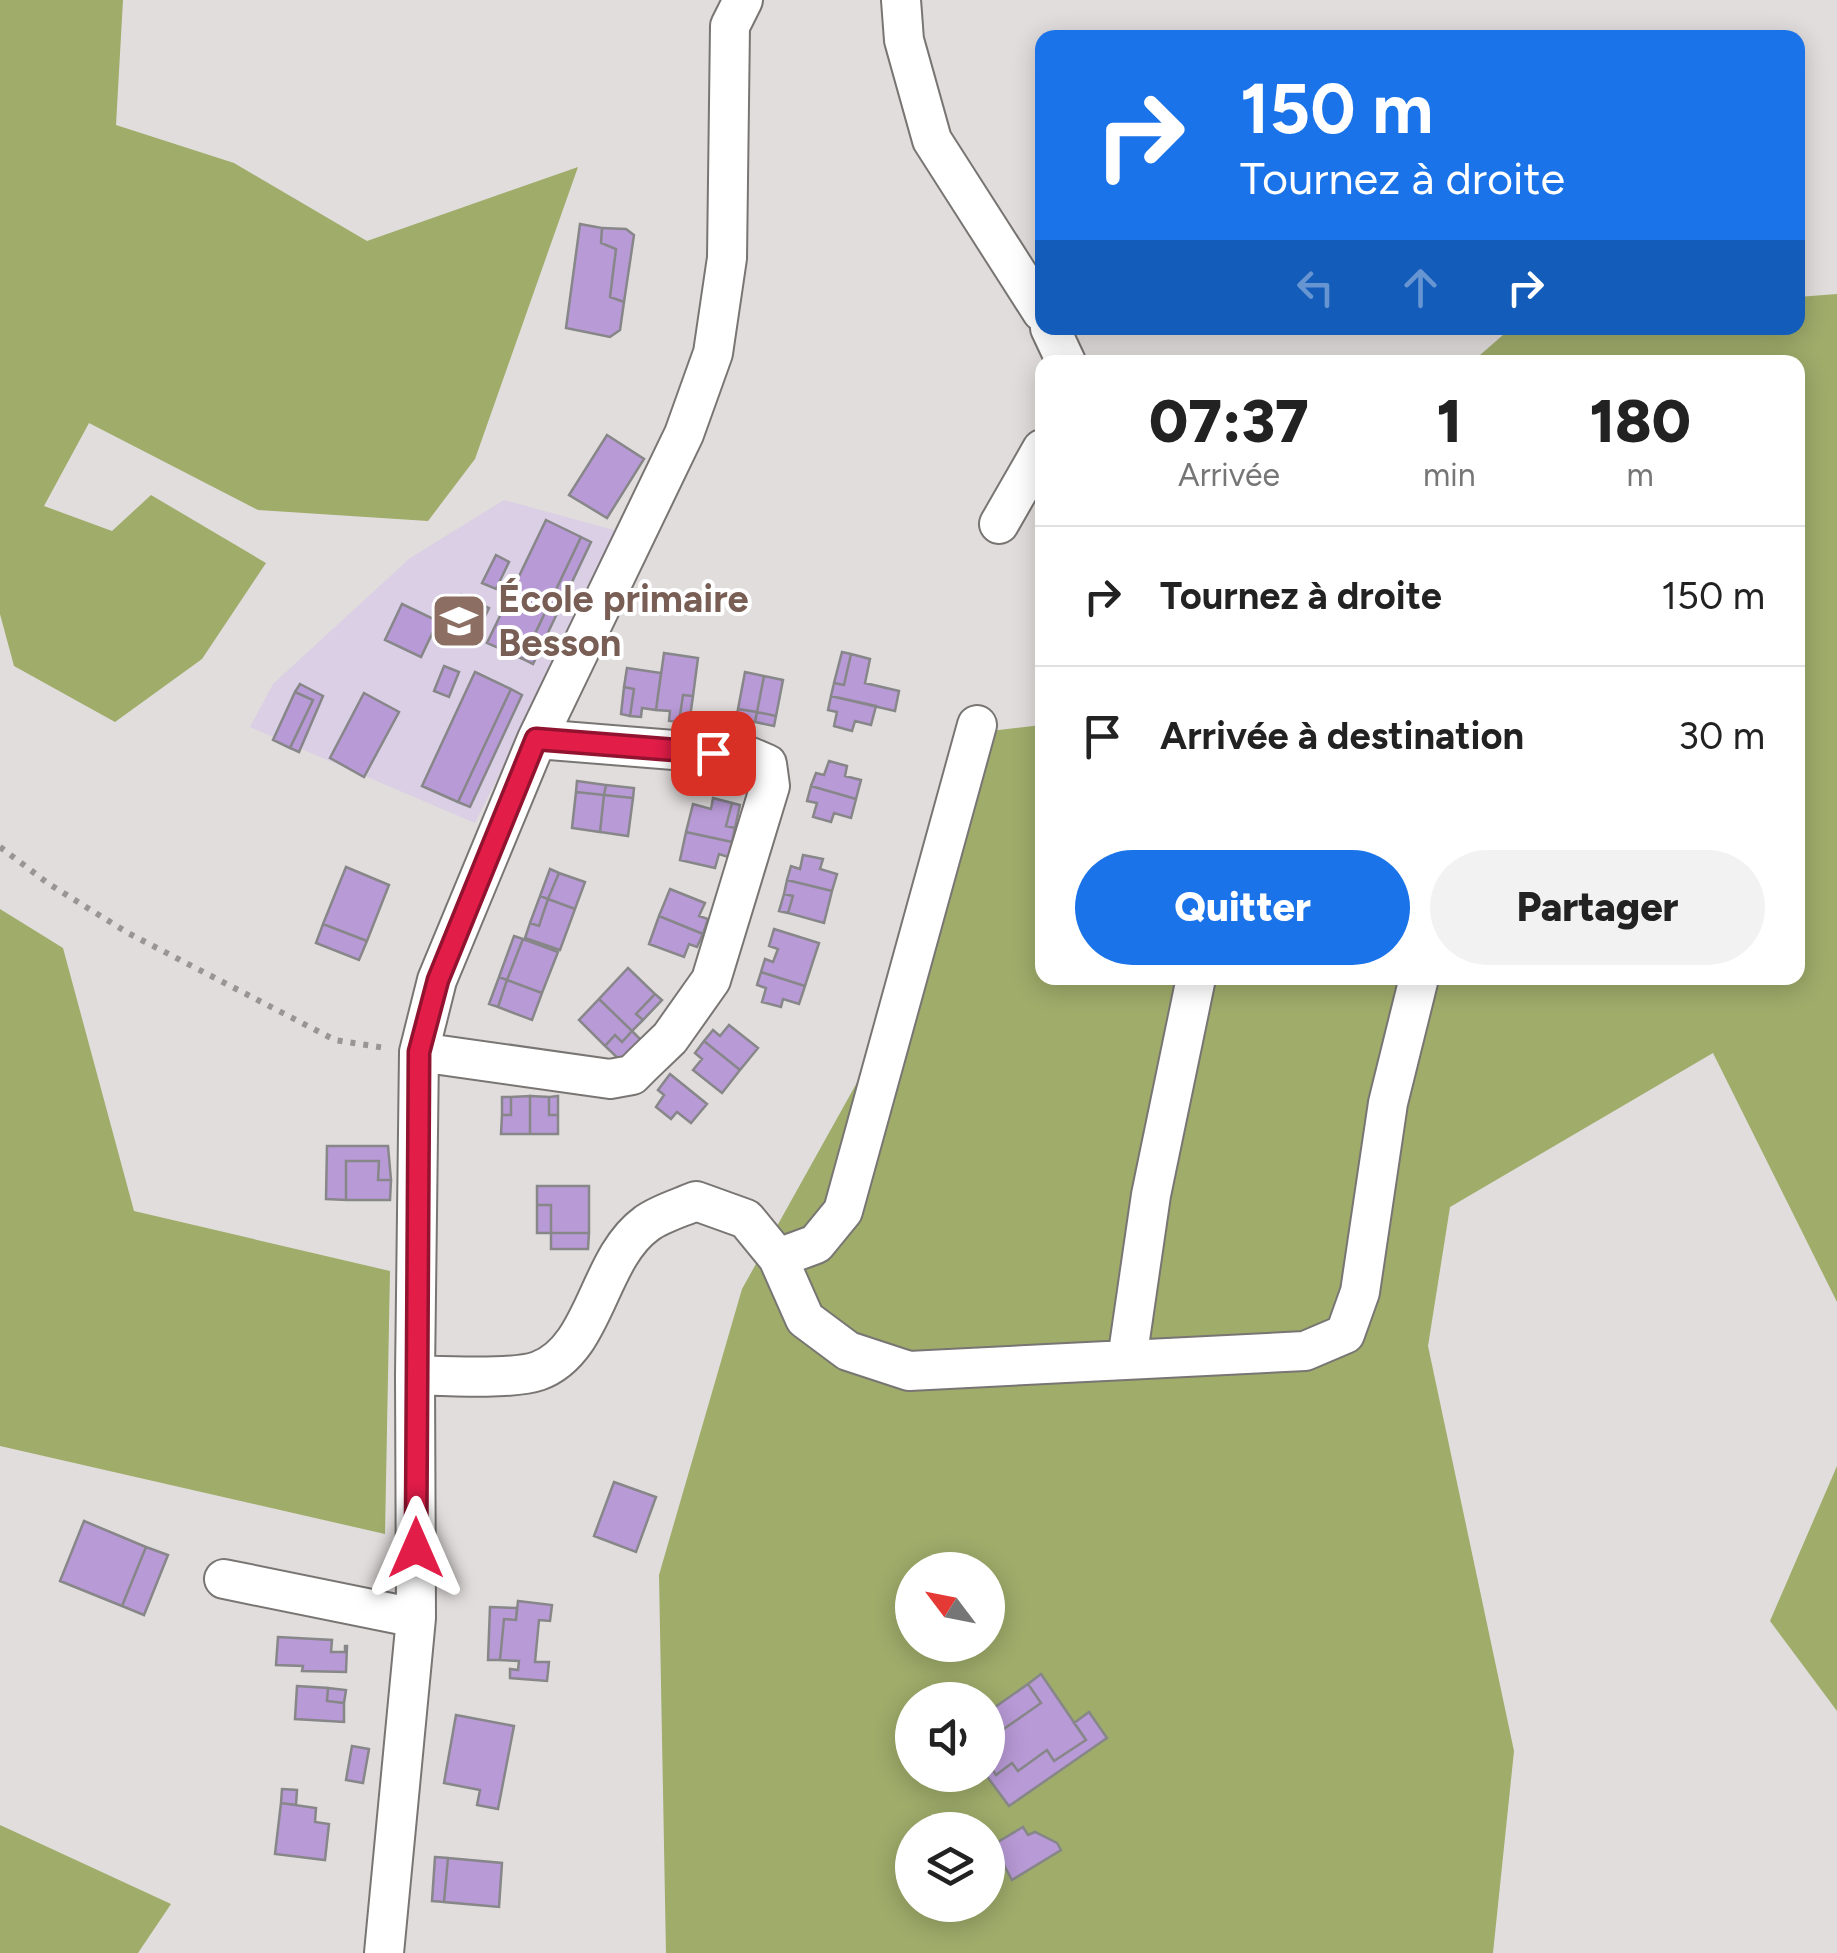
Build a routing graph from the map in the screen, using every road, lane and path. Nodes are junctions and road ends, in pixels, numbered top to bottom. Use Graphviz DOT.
graph roads {
  1 [pos="900,0"];
  2 [pos="728,9"];
  3 [pos="1035,301"];
  4 [pos="1035,461"];
  5 [pos="999,524"];
  6 [pos="978,725"];
  7 [pos="536,739"];
  8 [pos="0,846"];
  9 [pos="1195,985"];
  10 [pos="1416,985"];
  11 [pos="419,1052"];
  12 [pos="778,1258"];
  13 [pos="1127,1360"];
  14 [pos="414,1375"];
  15 [pos="224,1579"];
  16 [pos="416,1618"];
  17 [pos="384,1953"];
  1 -- 3 [label="street"];
  2 -- 7 [label="street"];
  4 -- 5 [label="street"];
  6 -- 12 [label="street"];
  7 -- 11 [label="street"];
  7 -- 11 [label="street"];
  8 -- 11 [label="path"];
  9 -- 13 [label="street"];
  10 -- 13 [label="street"];
  11 -- 14 [label="street"];
  12 -- 13 [label="street"];
  12 -- 14 [label="street"];
  14 -- 16 [label="street"];
  15 -- 16 [label="street"];
  16 -- 17 [label="street"];
}
